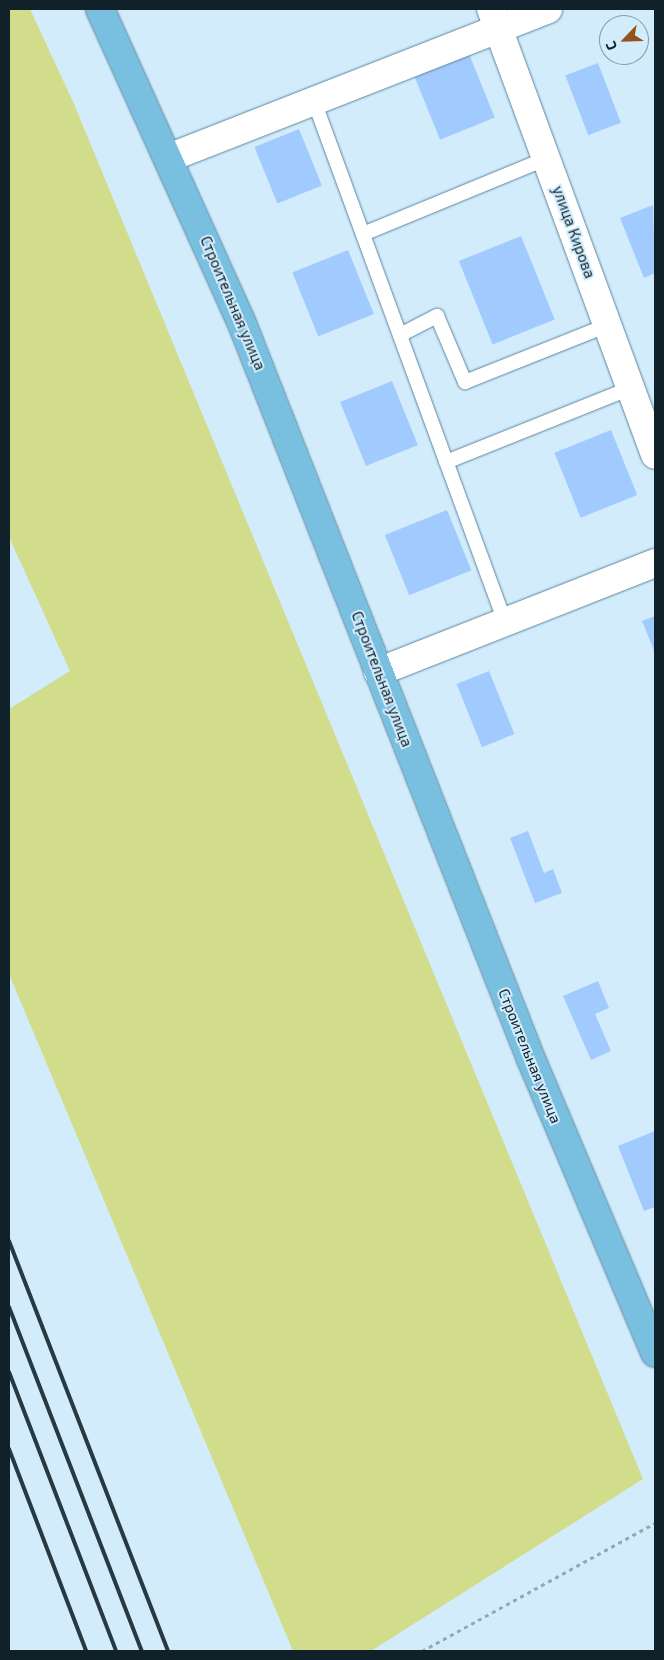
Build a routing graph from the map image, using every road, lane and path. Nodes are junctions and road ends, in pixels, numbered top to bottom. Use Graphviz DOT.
graph roads {
  1 [pos="100,9"];
  2 [pos="548,9"];
  3 [pos="495,18"];
  4 [pos="314,101"];
  5 [pos="171,157"];
  6 [pos="547,158"];
  7 [pos="363,234"];
  8 [pos="608,325"];
  9 [pos="400,335"];
  10 [pos="631,388"];
  11 [pos="655,455"];
  12 [pos="446,462"];
  13 [pos="655,563"];
  14 [pos="506,622"];
  15 [pos="378,672"];
  16 [pos="655,1353"];
  17 [pos="655,1522"];
  18 [pos="422,1651"];
  1 -- 5 [label="main road, Строительная улица"];
  2 -- 3 [label="street"];
  3 -- 4 [label="street"];
  3 -- 6 [label="street, улица Кирова"];
  4 -- 5 [label="street"];
  4 -- 7 [label="lane"];
  5 -- 15 [label="main road, Строительная улица"];
  6 -- 7 [label="lane"];
  6 -- 8 [label="street, улица Кирова"];
  7 -- 9 [label="lane"];
  8 -- 9 [label="lane"];
  8 -- 10 [label="street, улица Кирова"];
  9 -- 12 [label="lane"];
  10 -- 11 [label="street, улица Кирова"];
  10 -- 12 [label="lane"];
  12 -- 14 [label="lane"];
  13 -- 14 [label="street"];
  14 -- 15 [label="street"];
  15 -- 16 [label="main road, Строительная улица"];
  17 -- 18 [label="path"];
}
